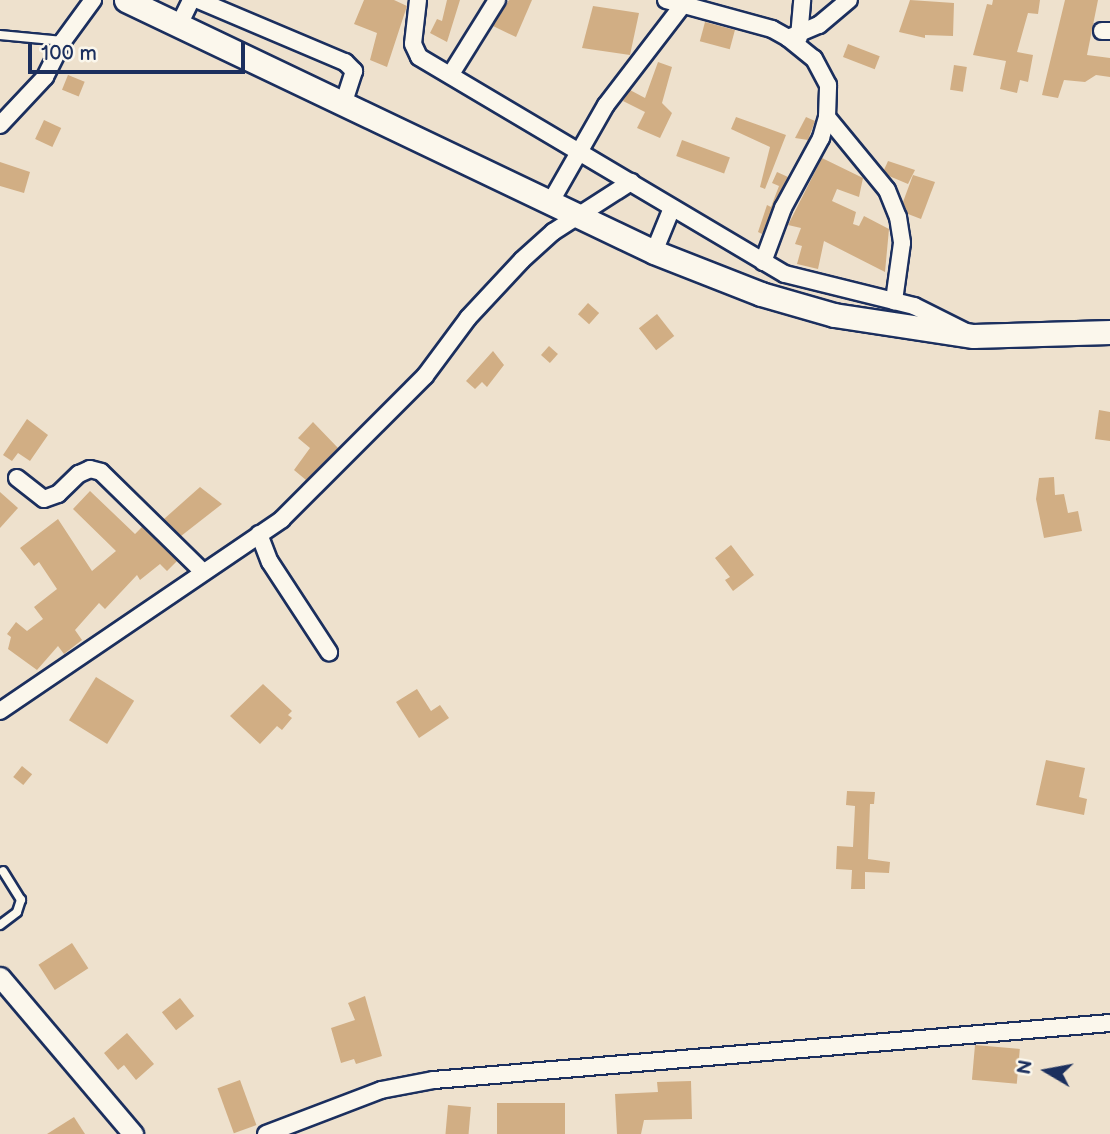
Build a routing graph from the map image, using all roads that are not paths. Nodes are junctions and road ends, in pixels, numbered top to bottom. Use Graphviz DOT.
graph roads {
  1 [pos="93,0"];
  2 [pos="126,0"];
  3 [pos="191,0"];
  4 [pos="198,0"];
  5 [pos="418,0"];
  6 [pos="497,0"];
  7 [pos="666,0"];
  8 [pos="802,0"];
  9 [pos="849,0"];
  10 [pos="682,6"];
  11 [pos="179,25"];
  12 [pos="0,35"];
  13 [pos="793,37"];
  14 [pos="63,41"];
  15 [pos="451,74"];
  16 [pos="343,104"];
  17 [pos="827,117"];
  18 [pos="0,125"];
  19 [pos="578,148"];
  20 [pos="631,182"];
  21 [pos="550,203"];
  22 [pos="672,208"];
  23 [pos="581,218"];
  24 [pos="653,252"];
  25 [pos="763,262"];
  26 [pos="894,301"];
  27 [pos="1110,332"];
  28 [pos="973,336"];
  29 [pos="17,478"];
  30 [pos="259,534"];
  31 [pos="202,571"];
  32 [pos="329,652"];
  33 [pos="0,711"];
  34 [pos="2,871"];
  35 [pos="0,925"];
  36 [pos="0,977"];
  37 [pos="1110,1023"];
  38 [pos="133,1134"];
  39 [pos="266,1134"];
  1 -- 14 [label="street"];
  2 -- 11 [label="main road"];
  3 -- 11 [label="street"];
  4 -- 16 [label="street"];
  5 -- 15 [label="street"];
  6 -- 15 [label="street"];
  7 -- 10 [label="street"];
  8 -- 13 [label="street"];
  9 -- 13 [label="street"];
  10 -- 13 [label="street"];
  10 -- 19 [label="street"];
  11 -- 16 [label="main road"];
  12 -- 14 [label="lane"];
  13 -- 17 [label="street"];
  14 -- 18 [label="street"];
  15 -- 19 [label="street"];
  16 -- 21 [label="main road"];
  17 -- 25 [label="street"];
  17 -- 26 [label="street"];
  19 -- 20 [label="street"];
  19 -- 21 [label="street"];
  20 -- 22 [label="street"];
  20 -- 23 [label="street"];
  21 -- 23 [label="main road"];
  22 -- 24 [label="street"];
  22 -- 25 [label="street"];
  23 -- 24 [label="main road"];
  23 -- 30 [label="street"];
  24 -- 28 [label="main road"];
  25 -- 26 [label="street"];
  26 -- 28 [label="street"];
  27 -- 28 [label="main road"];
  29 -- 31 [label="street"];
  30 -- 31 [label="street"];
  30 -- 32 [label="street"];
  31 -- 33 [label="street"];
  34 -- 35 [label="lane"];
  36 -- 38 [label="street"];
  37 -- 39 [label="street"];
}
